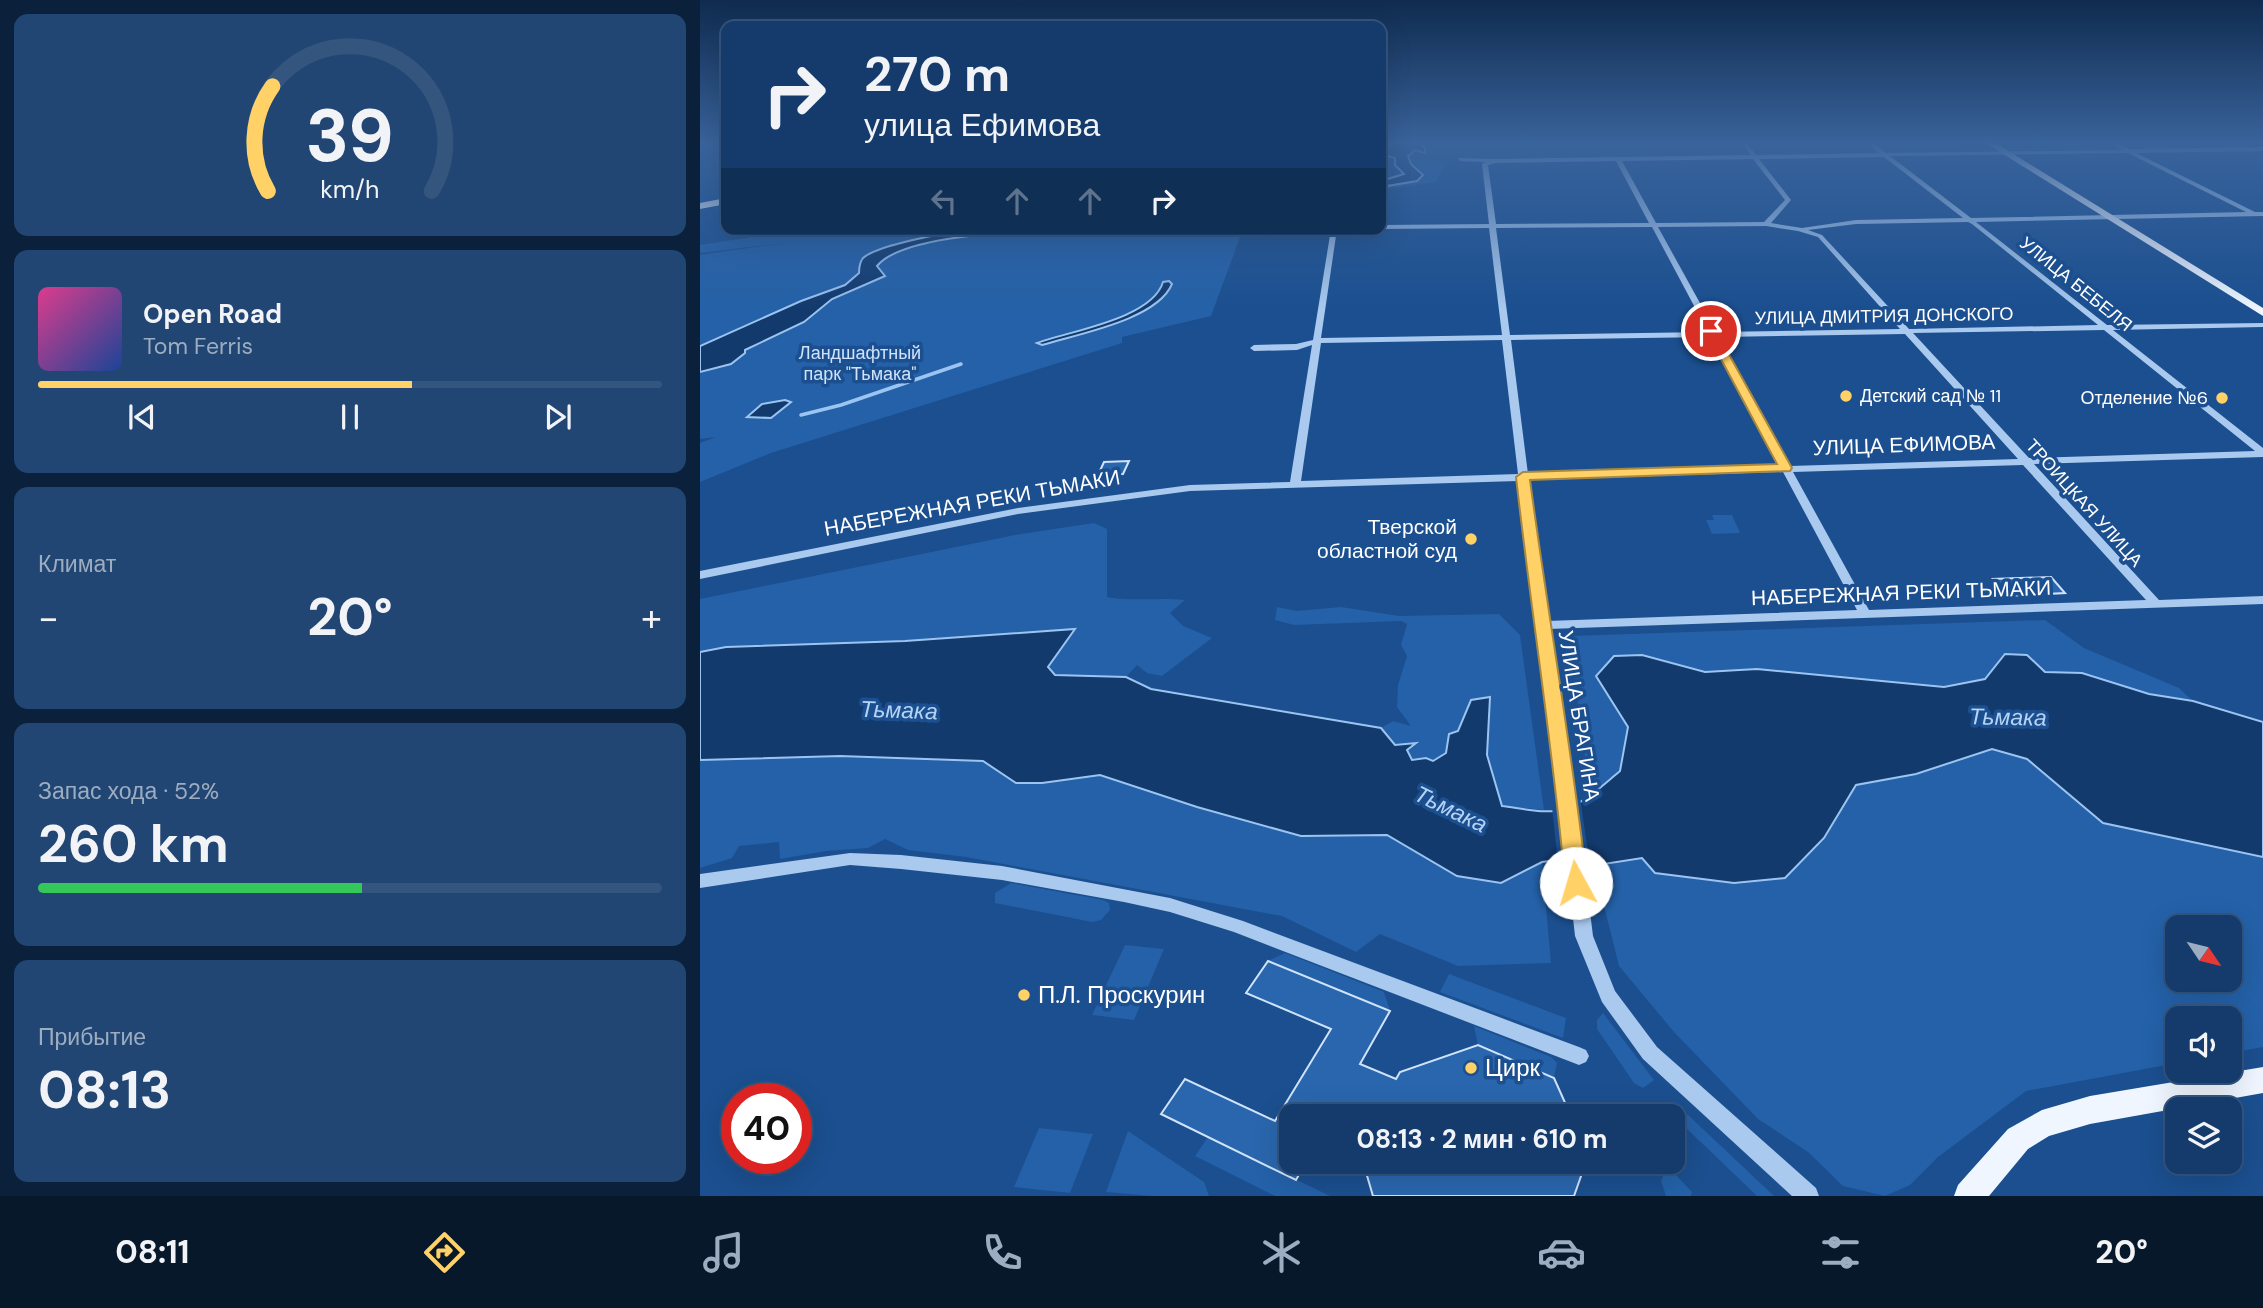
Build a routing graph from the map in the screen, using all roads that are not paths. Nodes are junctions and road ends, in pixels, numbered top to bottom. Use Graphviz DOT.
graph roads {
  1 [pos="1488,198"];
  2 [pos="1639,198"];
  3 [pos="1786,198"];
  4 [pos="1942,198"];
  5 [pos="2080,198"];
  6 [pos="2223,198"];
  7 [pos="721,202"];
  8 [pos="700,206"];
  9 [pos="2255,214"];
  10 [pos="2263,216"];
  11 [pos="2110,217"];
  12 [pos="1971,220"];
  13 [pos="1766,224"];
  14 [pos="1653,225"];
  15 [pos="1386,227"];
  16 [pos="1491,227"];
  17 [pos="1788,227"];
  18 [pos="1829,227"];
  19 [pos="1333,235"];
  20 [pos="1820,236"];
  21 [pos="2263,310"];
  22 [pos="2263,325"];
  23 [pos="2104,328"];
  24 [pos="1906,331"];
  25 [pos="1713,334"];
  26 [pos="1505,338"];
  27 [pos="1317,341"];
  28 [pos="1254,348"];
  29 [pos="2263,453"];
  30 [pos="2026,461"];
  31 [pos="1786,468"];
  32 [pos="1523,477"];
  33 [pos="1295,484"];
  34 [pos="700,575"];
  35 [pos="2263,600"];
  36 [pos="2156,604"];
  37 [pos="1865,614"];
  38 [pos="1541,625"];
  39 [pos="700,881"];
  40 [pos="1579,1056"];
  41 [pos="2263,1080"];
  42 [pos="1808,1196"];
  43 [pos="1969,1196"];
  1 -- 16 [label="street, УЛИЦА БРАГИНА"];
  2 -- 14 [label="street"];
  3 -- 13 [label="street"];
  4 -- 12 [label="street, УЛИЦА БЕБЕЛЯ"];
  5 -- 11 [label="main road"];
  6 -- 9 [label="street"];
  7 -- 8 [label="main road"];
  9 -- 10 [label="street"];
  9 -- 11 [label="street"];
  11 -- 12 [label="street"];
  11 -- 21 [label="main road"];
  12 -- 18 [label="street"];
  12 -- 23 [label="street, УЛИЦА БЕБЕЛЯ"];
  13 -- 14 [label="street"];
  13 -- 17 [label="street"];
  14 -- 16 [label="street"];
  14 -- 25 [label="street"];
  15 -- 16 [label="street"];
  16 -- 26 [label="street, УЛИЦА БРАГИНА"];
  17 -- 18 [label="street"];
  17 -- 20 [label="street"];
  18 -- 20 [label="street"];
  19 -- 27 [label="street"];
  20 -- 24 [label="street, ТРОИЦКАЯ УЛИЦА"];
  22 -- 23 [label="street, УЛИЦА ДМИТРИЯ ДОНСКОГО"];
  23 -- 24 [label="street, УЛИЦА ДМИТРИЯ ДОНСКОГО"];
  23 -- 29 [label="street, УЛИЦА БЕБЕЛЯ"];
  24 -- 25 [label="street, УЛИЦА ДМИТРИЯ ДОНСКОГО"];
  24 -- 30 [label="street, ТРОИЦКАЯ УЛИЦА"];
  25 -- 26 [label="street, УЛИЦА ДМИТРИЯ ДОНСКОГО"];
  25 -- 31 [label="street"];
  26 -- 27 [label="street, УЛИЦА ДМИТРИЯ ДОНСКОГО"];
  26 -- 32 [label="street, УЛИЦА БРАГИНА"];
  27 -- 28 [label="street, УЛИЦА ДМИТРИЯ ДОНСКОГО"];
  27 -- 33 [label="street"];
  29 -- 30 [label="street, УЛИЦА ЕФИМОВА"];
  30 -- 31 [label="street, УЛИЦА ЕФИМОВА"];
  30 -- 36 [label="street, ТРОИЦКАЯ УЛИЦА"];
  31 -- 32 [label="street, УЛИЦА ЕФИМОВА"];
  31 -- 37 [label="street"];
  32 -- 33 [label="street, УЛИЦА ЕФИМОВА"];
  32 -- 38 [label="street, УЛИЦА БРАГИНА"];
  33 -- 34 [label="street, НАБЕРЕЖНАЯ РЕКИ ТЬМАКИ"];
  35 -- 36 [label="street, НАБЕРЕЖНАЯ РЕКИ ТЬМАКИ"];
  36 -- 37 [label="street, НАБЕРЕЖНАЯ РЕКИ ТЬМАКИ"];
  37 -- 38 [label="street, НАБЕРЕЖНАЯ РЕКИ ТЬМАКИ"];
  38 -- 42 [label="street, УЛИЦА БРАГИНА"];
  39 -- 40 [label="street"];
  41 -- 43 [label="main road"];
}
